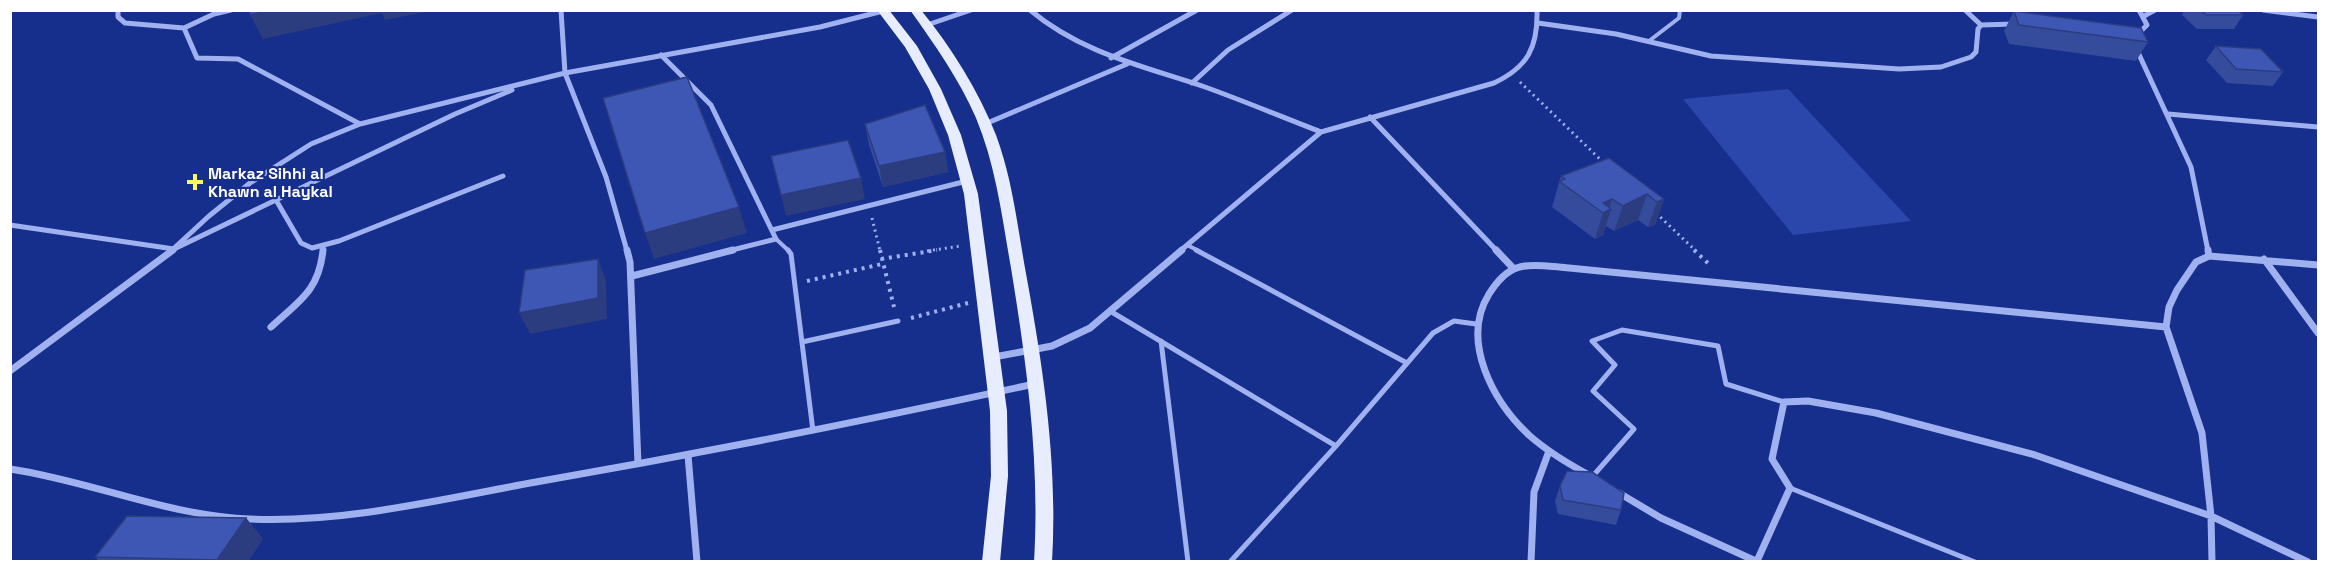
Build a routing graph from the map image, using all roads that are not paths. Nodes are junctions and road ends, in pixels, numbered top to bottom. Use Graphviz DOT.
graph roads {
  1 [pos="118,10"];
  2 [pos="231,10"];
  3 [pos="561,10"];
  4 [pos="915,10"];
  5 [pos="971,10"];
  6 [pos="1030,10"];
  7 [pos="1197,10"];
  8 [pos="1292,10"];
  9 [pos="1680,10"];
  10 [pos="1965,10"];
  11 [pos="2139,10"];
  12 [pos="2155,10"];
  13 [pos="2263,10"];
  14 [pos="883,11"];
  15 [pos="1535,11"];
  16 [pos="2144,16"];
  17 [pos="2319,18"];
  18 [pos="1538,23"];
  19 [pos="927,25"];
  20 [pos="1981,25"];
  21 [pos="2024,26"];
  22 [pos="184,28"];
  23 [pos="1649,41"];
  24 [pos="661,55"];
  25 [pos="1111,58"];
  26 [pos="1127,64"];
  27 [pos="565,73"];
  28 [pos="538,80"];
  29 [pos="1192,82"];
  30 [pos="2168,114"];
  31 [pos="1370,117"];
  32 [pos="360,124"];
  33 [pos="984,124"];
  34 [pos="2319,127"];
  35 [pos="1321,132"];
  36 [pos="503,176"];
  37 [pos="968,180"];
  38 [pos="276,200"];
  39 [pos="10,225"];
  40 [pos="772,230"];
  41 [pos="776,239"];
  42 [pos="1189,246"];
  43 [pos="323,247"];
  44 [pos="174,249"];
  45 [pos="2209,256"];
  46 [pos="2265,259"];
  47 [pos="2319,265"];
  48 [pos="1513,268"];
  49 [pos="632,276"];
  50 [pos="1110,311"];
  51 [pos="898,321"];
  52 [pos="1476,324"];
  53 [pos="271,327"];
  54 [pos="2166,327"];
  55 [pos="2319,333"];
  56 [pos="1161,341"];
  57 [pos="802,342"];
  58 [pos="1033,352"];
  59 [pos="993,357"];
  60 [pos="1407,363"];
  61 [pos="10,371"];
  62 [pos="1038,383"];
  63 [pos="998,392"];
  64 [pos="1784,402"];
  65 [pos="813,431"];
  66 [pos="1336,446"];
  67 [pos="1549,451"];
  68 [pos="688,455"];
  69 [pos="638,464"];
  70 [pos="10,469"];
  71 [pos="1592,477"];
  72 [pos="1601,482"];
  73 [pos="1611,488"];
  74 [pos="1790,488"];
  75 [pos="2211,516"];
  76 [pos="697,561"];
  77 [pos="991,561"];
  78 [pos="1043,561"];
  79 [pos="1188,561"];
  80 [pos="1230,561"];
  81 [pos="1531,561"];
  82 [pos="1758,561"];
  83 [pos="1975,561"];
  84 [pos="2212,561"];
  85 [pos="2308,561"];
  1 -- 22 [label="street"];
  2 -- 22 [label="street"];
  3 -- 27 [label="street"];
  4 -- 19 [label="main road"];
  5 -- 19 [label="street"];
  6 -- 25 [label="street"];
  7 -- 25 [label="street"];
  8 -- 29 [label="street"];
  9 -- 23 [label="lane"];
  10 -- 20 [label="street"];
  11 -- 16 [label="street"];
  12 -- 16 [label="street"];
  13 -- 17 [label="street"];
  14 -- 24 [label="street"];
  14 -- 37 [label="main road"];
  15 -- 18 [label="street"];
  16 -- 30 [label="street"];
  18 -- 23 [label="street"];
  18 -- 31 [label="street"];
  19 -- 33 [label="main road"];
  20 -- 21 [label="street"];
  20 -- 23 [label="street"];
  22 -- 32 [label="street"];
  24 -- 27 [label="street"];
  24 -- 40 [label="street"];
  25 -- 26 [label="street"];
  26 -- 29 [label="street"];
  26 -- 33 [label="street"];
  27 -- 28 [label="street"];
  27 -- 49 [label="street"];
  28 -- 32 [label="street"];
  28 -- 38 [label="street"];
  29 -- 35 [label="street"];
  30 -- 34 [label="street"];
  30 -- 45 [label="street"];
  31 -- 35 [label="street"];
  31 -- 48 [label="street"];
  32 -- 44 [label="street"];
  33 -- 58 [label="main road"];
  35 -- 42 [label="street"];
  36 -- 43 [label="street"];
  37 -- 40 [label="street"];
  37 -- 59 [label="main road"];
  38 -- 43 [label="street"];
  38 -- 44 [label="street"];
  39 -- 44 [label="street"];
  40 -- 41 [label="street"];
  41 -- 49 [label="street"];
  41 -- 57 [label="lane"];
  42 -- 50 [label="street"];
  42 -- 60 [label="lane"];
  43 -- 53 [label="street"];
  44 -- 61 [label="street"];
  45 -- 46 [label="street"];
  45 -- 54 [label="street"];
  46 -- 47 [label="street"];
  46 -- 55 [label="street"];
  48 -- 52 [label="street"];
  48 -- 54 [label="street"];
  49 -- 69 [label="street"];
  50 -- 56 [label="lane"];
  50 -- 58 [label="street"];
  51 -- 57 [label="lane"];
  52 -- 60 [label="lane"];
  52 -- 67 [label="street"];
  54 -- 75 [label="street"];
  56 -- 66 [label="lane"];
  56 -- 79 [label="lane"];
  57 -- 65 [label="lane"];
  58 -- 59 [label="street"];
  58 -- 62 [label="main road"];
  59 -- 63 [label="main road"];
  60 -- 66 [label="lane"];
  62 -- 63 [label="street"];
  62 -- 78 [label="main road"];
  63 -- 65 [label="street"];
  63 -- 77 [label="main road"];
  64 -- 71 [label="lane"];
  64 -- 74 [label="street"];
  64 -- 75 [label="street"];
  65 -- 68 [label="street"];
  66 -- 80 [label="lane"];
  67 -- 71 [label="street"];
  67 -- 81 [label="street"];
  68 -- 69 [label="street"];
  68 -- 76 [label="street"];
  69 -- 70 [label="street"];
  71 -- 72 [label="street"];
  73 -- 82 [label="street"];
  74 -- 82 [label="street"];
  74 -- 83 [label="lane"];
  75 -- 84 [label="street"];
  75 -- 85 [label="street"];
}
